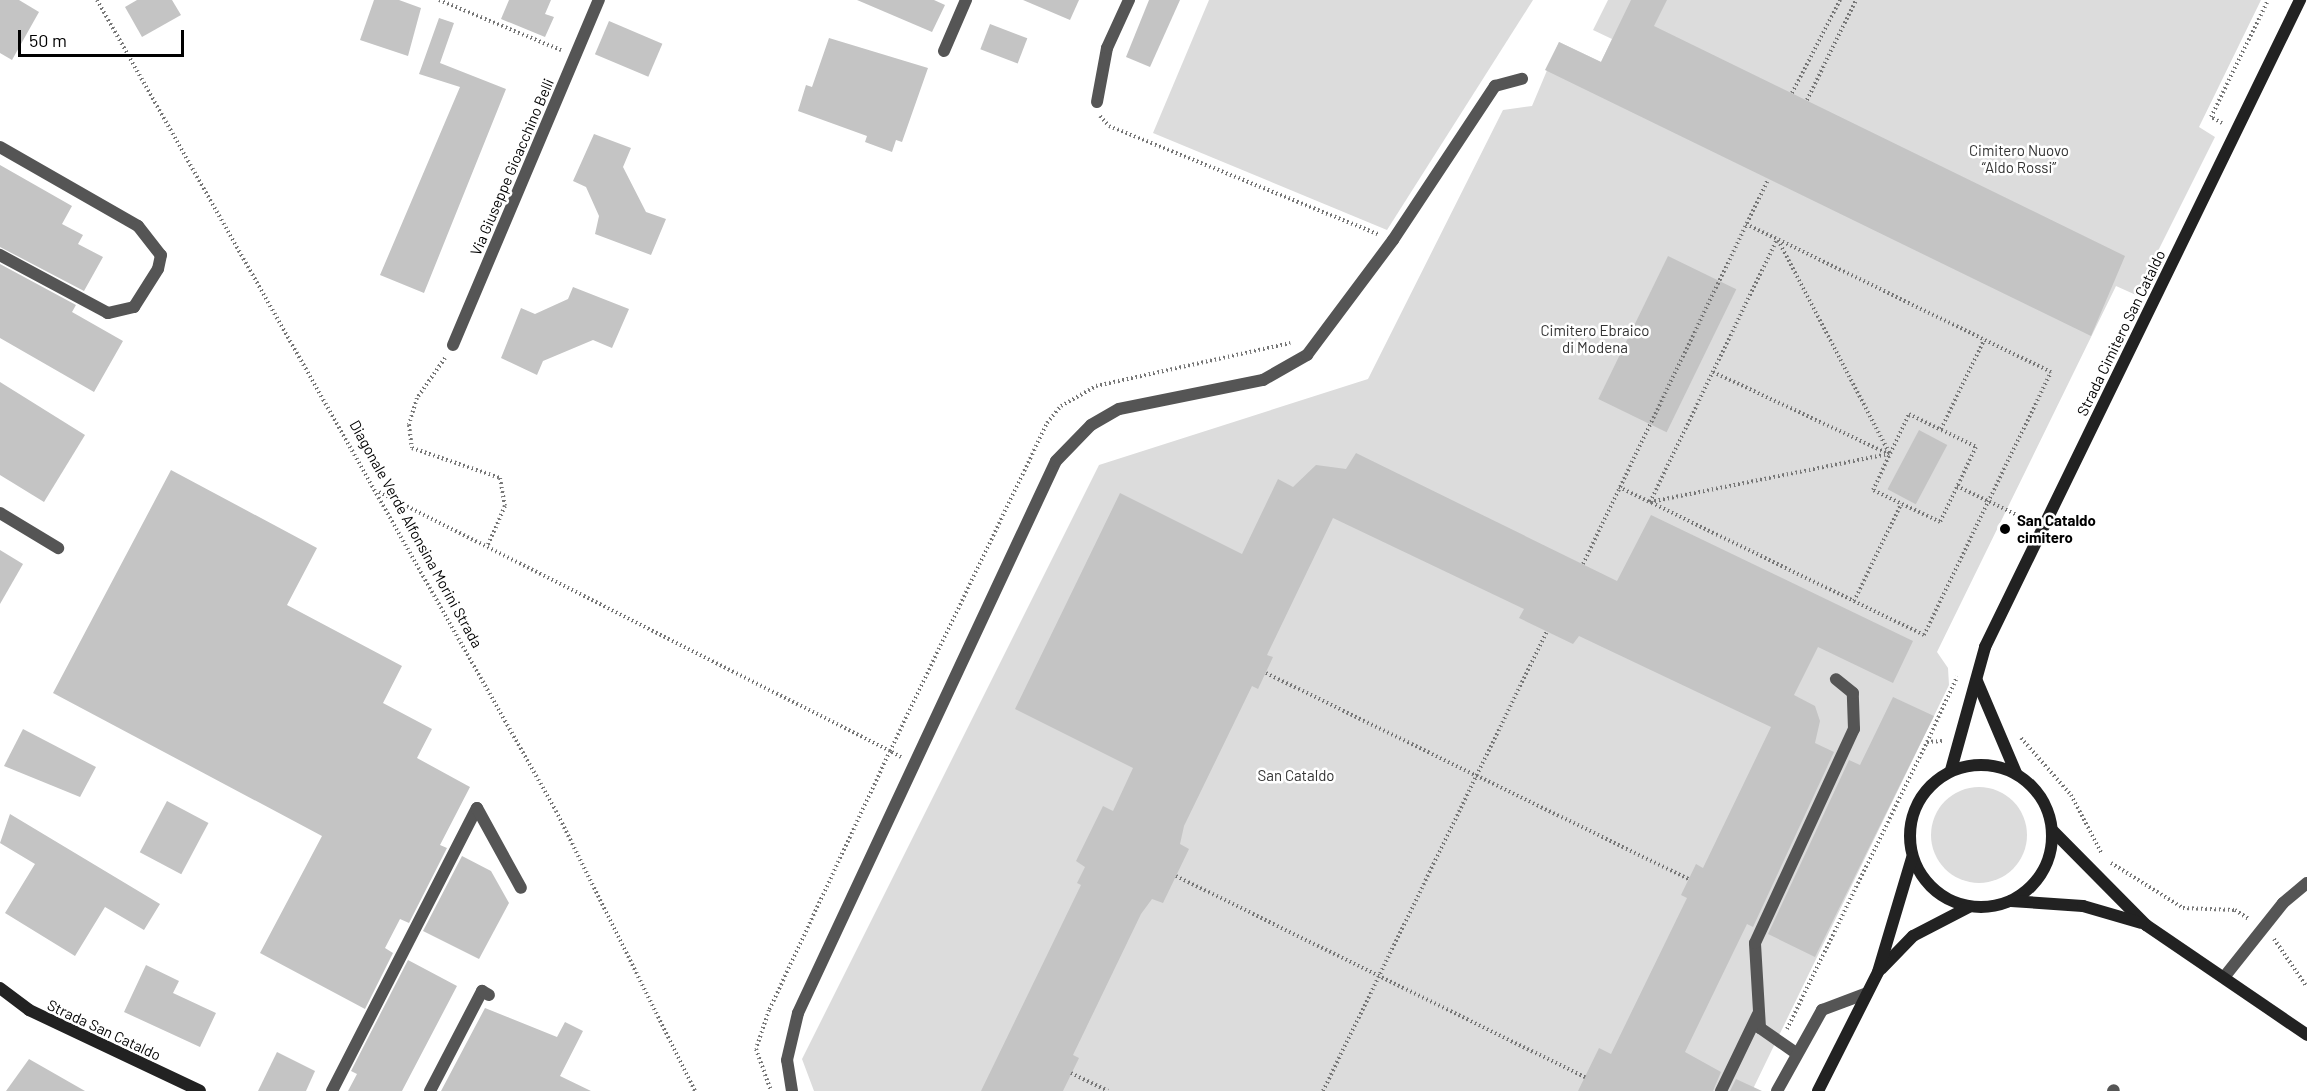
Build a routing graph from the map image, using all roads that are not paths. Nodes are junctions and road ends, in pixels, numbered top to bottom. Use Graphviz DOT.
graph roads {
  1 [pos="599,0"];
  2 [pos="966,0"];
  3 [pos="1129,0"];
  4 [pos="2300,0"];
  5 [pos="944,51"];
  6 [pos="1522,79"];
  7 [pos="1097,102"];
  8 [pos="0,147"];
  9 [pos="0,255"];
  10 [pos="453,345"];
  11 [pos="0,513"];
  12 [pos="58,548"];
  13 [pos="1836,679"];
  14 [pos="1977,681"];
  15 [pos="1951,770"];
  16 [pos="2016,773"];
  17 [pos="2052,830"];
  18 [pos="1912,856"];
  19 [pos="2307,883"];
  20 [pos="521,888"];
  21 [pos="2010,902"];
  22 [pos="1969,907"];
  23 [pos="2146,925"];
  24 [pos="1878,972"];
  25 [pos="2225,976"];
  26 [pos="0,988"];
  27 [pos="1867,993"];
  28 [pos="489,995"];
  29 [pos="1758,1014"];
  30 [pos="2307,1035"];
  31 [pos="1796,1053"];
  32 [pos="200,1091"];
  33 [pos="332,1091"];
  34 [pos="430,1091"];
  35 [pos="792,1091"];
  36 [pos="1721,1091"];
  37 [pos="1777,1091"];
  38 [pos="1818,1091"];
  1 -- 10 [label="street, Via Giuseppe Gioacchino Belli"];
  2 -- 5 [label="street"];
  3 -- 7 [label="street"];
  4 -- 14 [label="street, Strada Cimitero San Cataldo"];
  6 -- 35 [label="street"];
  8 -- 9 [label="street"];
  11 -- 12 [label="street"];
  13 -- 29 [label="street"];
  14 -- 15 [label="street, Strada Cimitero San Cataldo"];
  14 -- 16 [label="street"];
  15 -- 16 [label="street"];
  15 -- 18 [label="street"];
  16 -- 17 [label="street"];
  17 -- 21 [label="street"];
  17 -- 23 [label="street"];
  18 -- 22 [label="street"];
  18 -- 24 [label="street"];
  19 -- 25 [label="street"];
  20 -- 33 [label="street"];
  21 -- 22 [label="street"];
  21 -- 23 [label="street"];
  22 -- 24 [label="street"];
  23 -- 25 [label="street"];
  24 -- 27 [label="street"];
  25 -- 30 [label="street"];
  26 -- 32 [label="street, Strada San Cataldo"];
  27 -- 31 [label="street"];
  27 -- 38 [label="street"];
  28 -- 34 [label="street"];
  29 -- 31 [label="street"];
  29 -- 36 [label="street"];
  31 -- 37 [label="street"];
}
